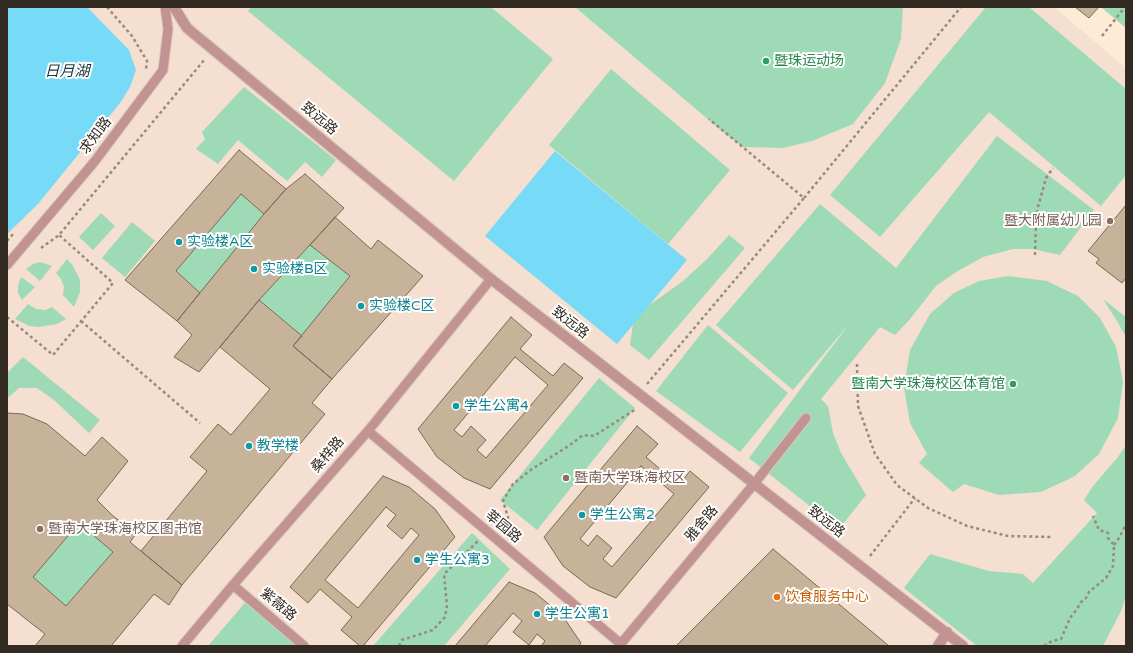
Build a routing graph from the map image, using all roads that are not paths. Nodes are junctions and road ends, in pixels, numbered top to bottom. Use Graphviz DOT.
graph roads {
  1 [pos="165,7"];
  2 [pos="174,7"];
  3 [pos="7,265"];
  4 [pos="491,279"];
  5 [pos="806,418"];
  6 [pos="368,431"];
  7 [pos="754,484"];
  8 [pos="233,585"];
  9 [pos="947,632"];
  10 [pos="620,645"];
  11 [pos="182,646"];
  12 [pos="304,646"];
  13 [pos="938,646"];
  14 [pos="963,646"];
  1 -- 3 [label="lane, 求知路"];
  2 -- 4 [label="street, 致远路"];
  4 -- 6 [label="lane, 桑梓路"];
  4 -- 7 [label="street, 致远路"];
  5 -- 7 [label="lane, 雅舍路"];
  6 -- 8 [label="lane, 桑梓路"];
  6 -- 10 [label="lane, 莘园路"];
  7 -- 9 [label="street, 致远路"];
  7 -- 10 [label="lane, 雅舍路"];
  8 -- 11 [label="lane, 桑梓路"];
  8 -- 12 [label="lane, 紫薇路"];
  9 -- 13 [label="street"];
  9 -- 14 [label="street, 致远路"];
}
